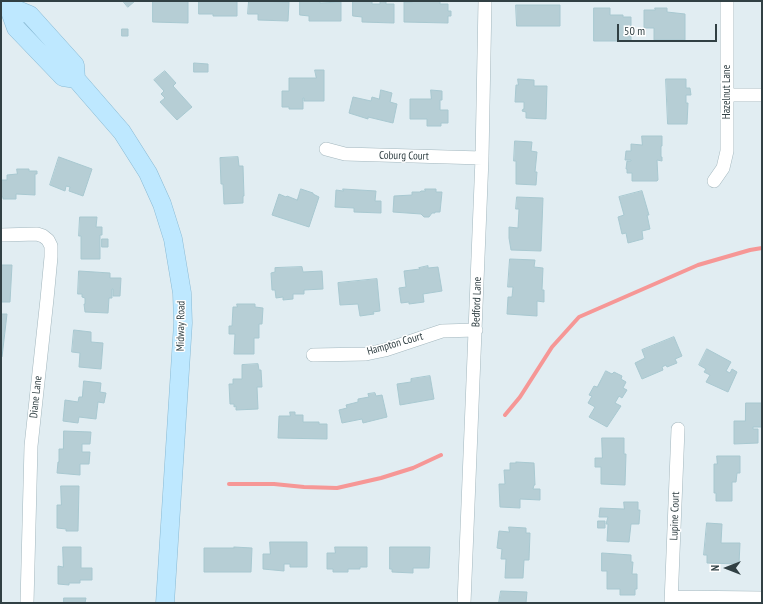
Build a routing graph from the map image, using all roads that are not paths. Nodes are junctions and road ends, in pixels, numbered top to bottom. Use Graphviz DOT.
graph roads {
  1 [pos="485,1"];
  2 [pos="727,1"];
  3 [pos="7,5"];
  4 [pos="727,95"];
  5 [pos="762,96"];
  6 [pos="326,150"];
  7 [pos="482,158"];
  8 [pos="714,180"];
  9 [pos="1,235"];
  10 [pos="476,330"];
  11 [pos="313,355"];
  12 [pos="678,429"];
  13 [pos="762,598"];
  14 [pos="671,600"];
  15 [pos="27,603"];
  16 [pos="165,603"];
  17 [pos="464,603"];
  1 -- 7 [label="street, Bedford Lane"];
  2 -- 4 [label="street, Hazelnut Lane"];
  3 -- 16 [label="main road, Midway Road"];
  4 -- 5 [label="street"];
  4 -- 8 [label="street, Hazelnut Lane"];
  6 -- 7 [label="street, Coburg Court"];
  7 -- 10 [label="street, Bedford Lane"];
  9 -- 15 [label="street, Diane Lane"];
  10 -- 11 [label="street, Hampton Court"];
  10 -- 17 [label="street, Bedford Lane"];
  12 -- 14 [label="street, Lupine Court"];
  13 -- 14 [label="street"];
}
